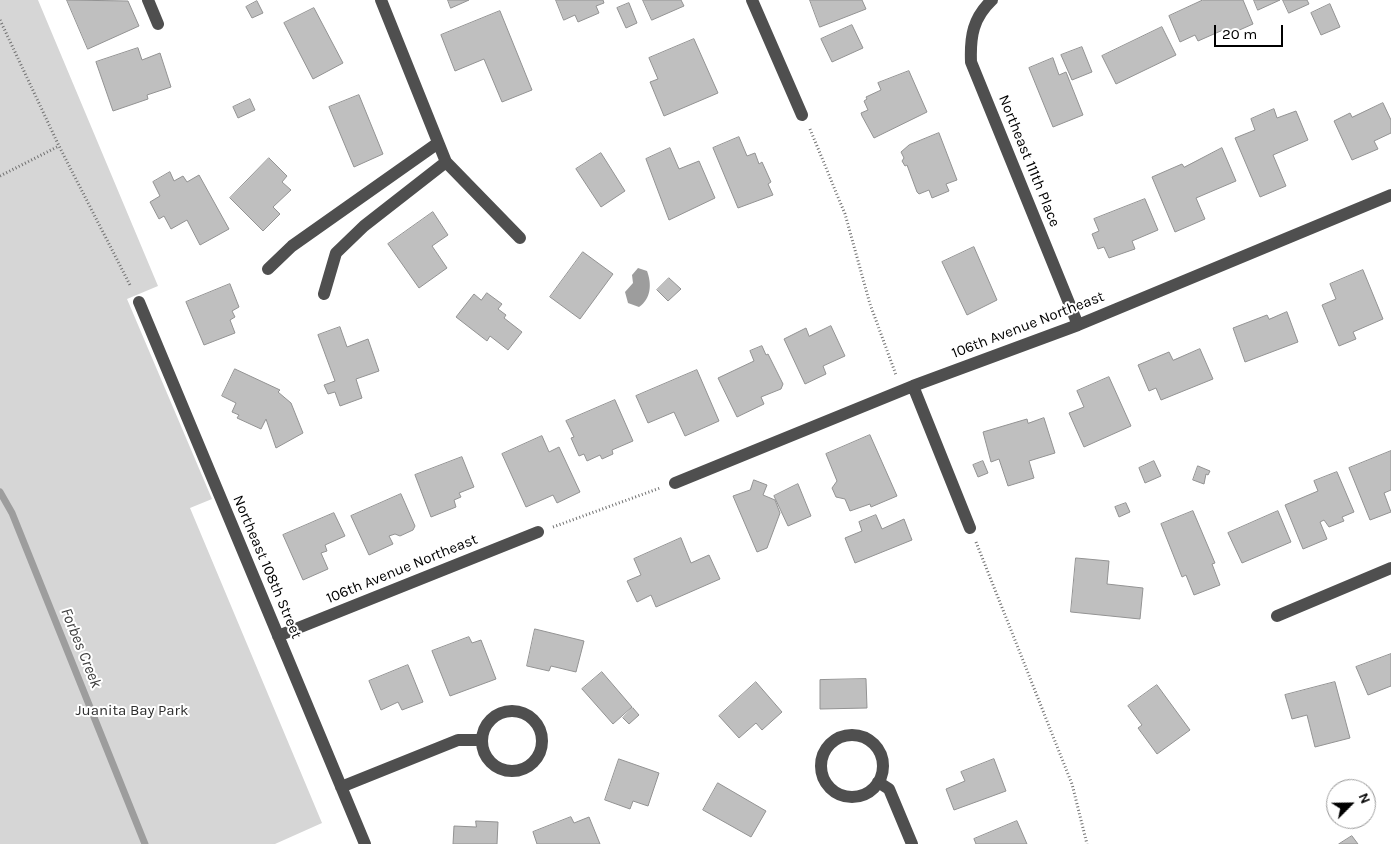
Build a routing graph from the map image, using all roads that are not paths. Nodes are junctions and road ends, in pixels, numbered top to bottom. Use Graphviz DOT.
graph roads {
  1 [pos="148,0"];
  2 [pos="381,0"];
  3 [pos="752,0"];
  4 [pos="988,4"];
  5 [pos="158,24"];
  6 [pos="802,115"];
  7 [pos="438,143"];
  8 [pos="446,162"];
  9 [pos="1391,195"];
  10 [pos="520,238"];
  11 [pos="268,269"];
  12 [pos="324,294"];
  13 [pos="139,302"];
  14 [pos="1078,325"];
  15 [pos="908,388"];
  16 [pos="675,483"];
  17 [pos="970,528"];
  18 [pos="538,532"];
  19 [pos="1391,568"];
  20 [pos="1277,616"];
  21 [pos="278,636"];
  22 [pos="482,740"];
  23 [pos="878,782"];
  24 [pos="341,788"];
  25 [pos="364,844"];
  26 [pos="912,844"];
  1 -- 5 [label="street"];
  2 -- 7 [label="street"];
  3 -- 6 [label="street"];
  4 -- 14 [label="street, Northeast 111th Place"];
  7 -- 8 [label="street"];
  7 -- 11 [label="street"];
  8 -- 10 [label="street"];
  8 -- 12 [label="street"];
  9 -- 14 [label="street, 106th Avenue Northeast"];
  13 -- 21 [label="street, Northeast 108th Street"];
  14 -- 15 [label="street, 106th Avenue Northeast"];
  15 -- 16 [label="street, 106th Avenue Northeast"];
  15 -- 17 [label="street"];
  18 -- 21 [label="street, 106th Avenue Northeast"];
  19 -- 20 [label="street"];
  21 -- 24 [label="street, Northeast 108th Street"];
  22 -- 22 [label="street"];
  22 -- 24 [label="street"];
  23 -- 23 [label="street"];
  23 -- 26 [label="street"];
  24 -- 25 [label="street, Northeast 108th Street"];
}
